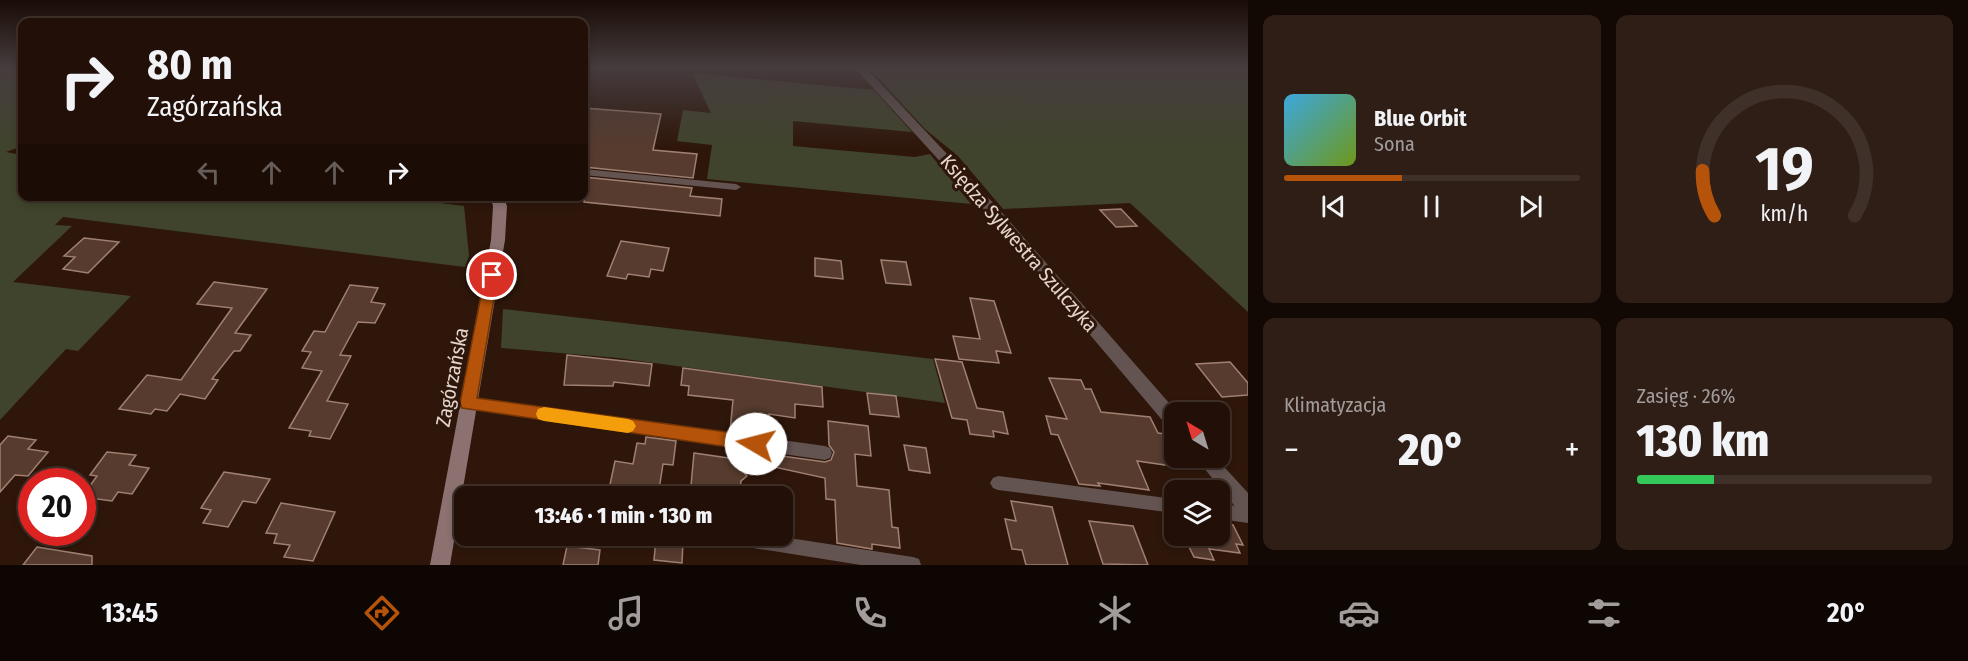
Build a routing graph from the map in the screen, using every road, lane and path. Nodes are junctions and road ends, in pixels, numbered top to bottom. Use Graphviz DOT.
graph roads {
  1 [pos="885,94"];
  2 [pos="588,172"];
  3 [pos="736,187"];
  4 [pos="498,201"];
  5 [pos="468,403"];
  6 [pos="1164,410"];
  7 [pos="825,453"];
  8 [pos="1214,468"];
  9 [pos="998,483"];
  10 [pos="452,491"];
  11 [pos="1164,505"];
  12 [pos="1248,507"];
  13 [pos="1230,513"];
  14 [pos="1248,515"];
  15 [pos="792,546"];
  16 [pos="440,565"];
  17 [pos="913,565"];
  1 -- 6 [label="street, Księdza Sylwestra Szulczyka"];
  2 -- 3 [label="lane"];
  4 -- 5 [label="street, Zagórzańska"];
  5 -- 7 [label="lane"];
  5 -- 10 [label="street, Zagórzańska"];
  8 -- 12 [label="street"];
  9 -- 11 [label="lane"];
  10 -- 16 [label="street, Zagórzańska"];
  13 -- 14 [label="lane"];
  15 -- 17 [label="lane"];
}
